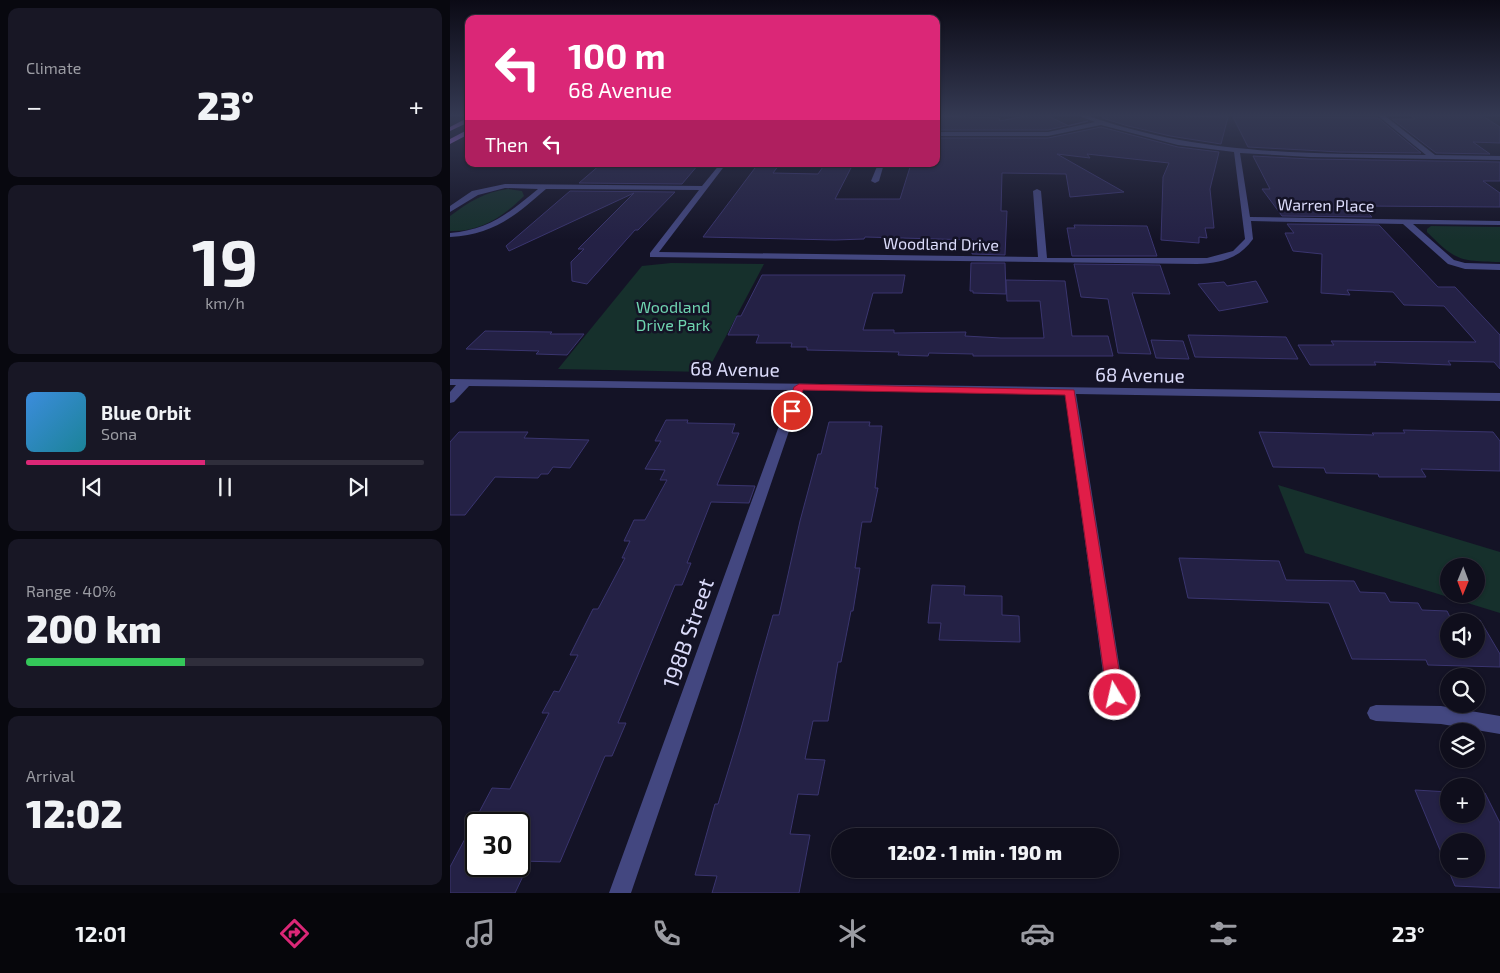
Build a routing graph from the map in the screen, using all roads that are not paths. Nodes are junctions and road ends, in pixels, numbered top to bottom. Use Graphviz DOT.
graph roads {
  1 [pos="1238,157"];
  2 [pos="1419,157"];
  3 [pos="1432,157"];
  4 [pos="1500,158"];
  5 [pos="721,167"];
  6 [pos="880,167"];
  7 [pos="875,181"];
  8 [pos="545,186"];
  9 [pos="704,188"];
  10 [pos="1037,191"];
  11 [pos="450,210"];
  12 [pos="1246,219"];
  13 [pos="1406,222"];
  14 [pos="1500,223"];
  15 [pos="450,235"];
  16 [pos="1044,260"];
  17 [pos="1500,267"];
  18 [pos="450,382"];
  19 [pos="465,383"];
  20 [pos="799,387"];
  21 [pos="1070,392"];
  22 [pos="1500,397"];
  23 [pos="450,399"];
  24 [pos="1115,695"];
  25 [pos="1376,713"];
  26 [pos="1500,725"];
  27 [pos="620,893"];
  1 -- 12 [label="street, Woodland Drive"];
  2 -- 3 [label="street"];
  3 -- 4 [label="street"];
  5 -- 9 [label="street, Woodland Drive"];
  6 -- 7 [label="street"];
  8 -- 9 [label="street"];
  8 -- 11 [label="street"];
  8 -- 15 [label="street"];
  9 -- 16 [label="street, Woodland Drive"];
  10 -- 16 [label="street"];
  12 -- 13 [label="street, Warren Place"];
  12 -- 16 [label="street, Woodland Drive"];
  13 -- 14 [label="street, Warren Place"];
  13 -- 17 [label="street"];
  18 -- 19 [label="street, 68 Avenue"];
  19 -- 20 [label="street, 68 Avenue"];
  19 -- 23 [label="street"];
  20 -- 21 [label="street, 68 Avenue"];
  20 -- 27 [label="street, 198B Street"];
  21 -- 22 [label="street, 68 Avenue"];
  21 -- 24 [label="street"];
  25 -- 26 [label="street"];
}
